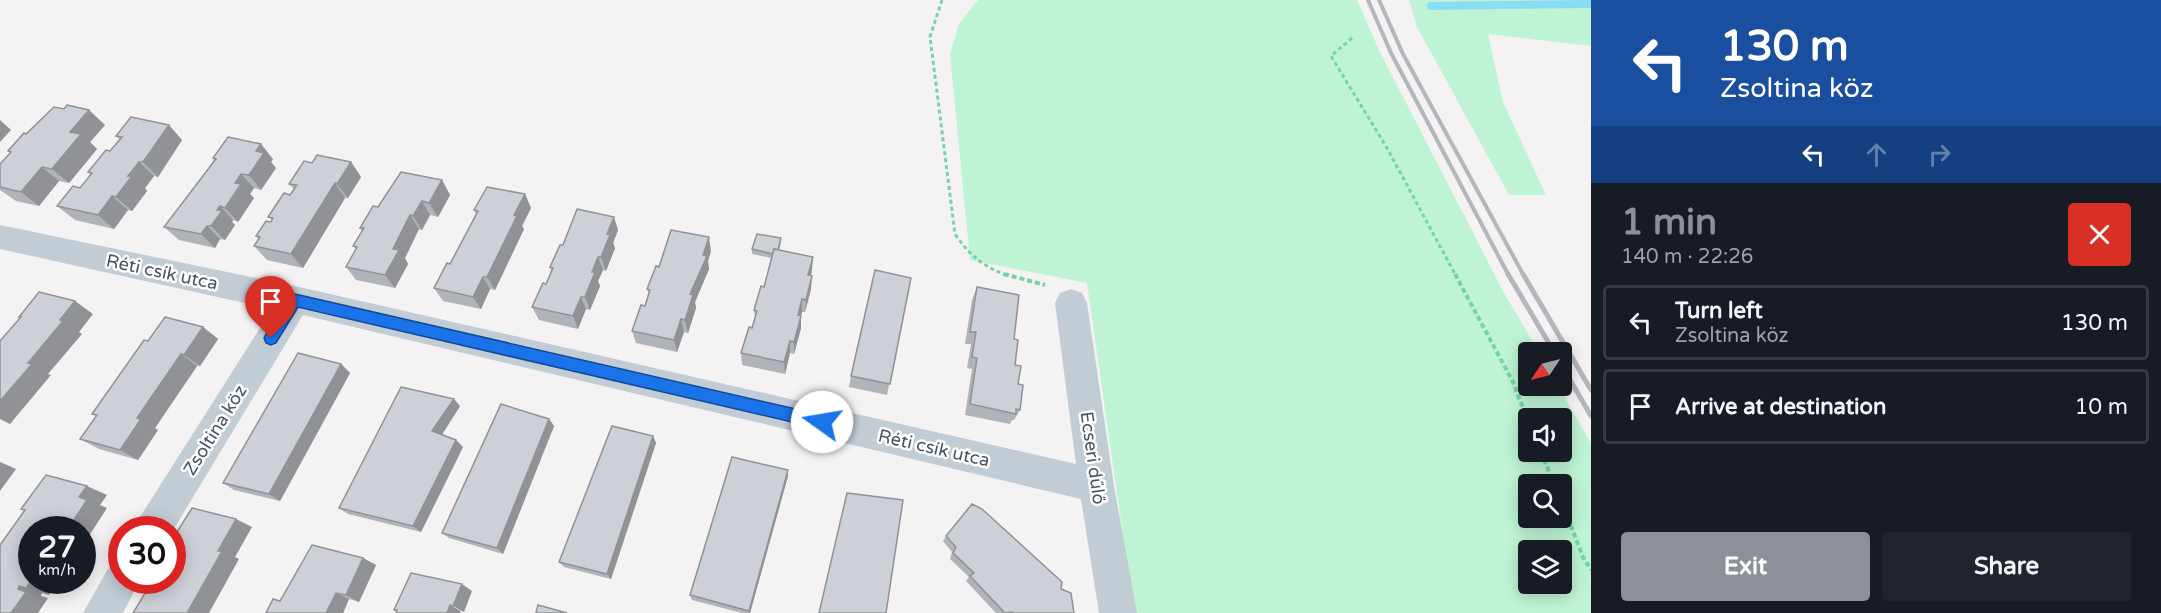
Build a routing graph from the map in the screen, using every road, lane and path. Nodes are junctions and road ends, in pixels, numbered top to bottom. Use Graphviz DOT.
graph roads {
  1 [pos="942,0"];
  2 [pos="1352,38"];
  3 [pos="0,237"];
  4 [pos="1058,294"];
  5 [pos="295,300"];
  6 [pos="1523,408"];
  7 [pos="1096,486"];
  8 [pos="162,516"];
  9 [pos="1572,528"];
  10 [pos="1591,570"];
  11 [pos="114,594"];
  12 [pos="102,613"];
  13 [pos="1118,613"];
  1 -- 4 [label="path"];
  2 -- 6 [label="path"];
  3 -- 5 [label="street, Réti csík utca"];
  4 -- 7 [label="street, Ecseri dűlő"];
  5 -- 7 [label="street, Réti csík utca"];
  5 -- 8 [label="street, Zsoltina köz"];
  7 -- 13 [label="street, Ecseri dűlő"];
  9 -- 10 [label="path"];
  11 -- 12 [label="street"];
}
